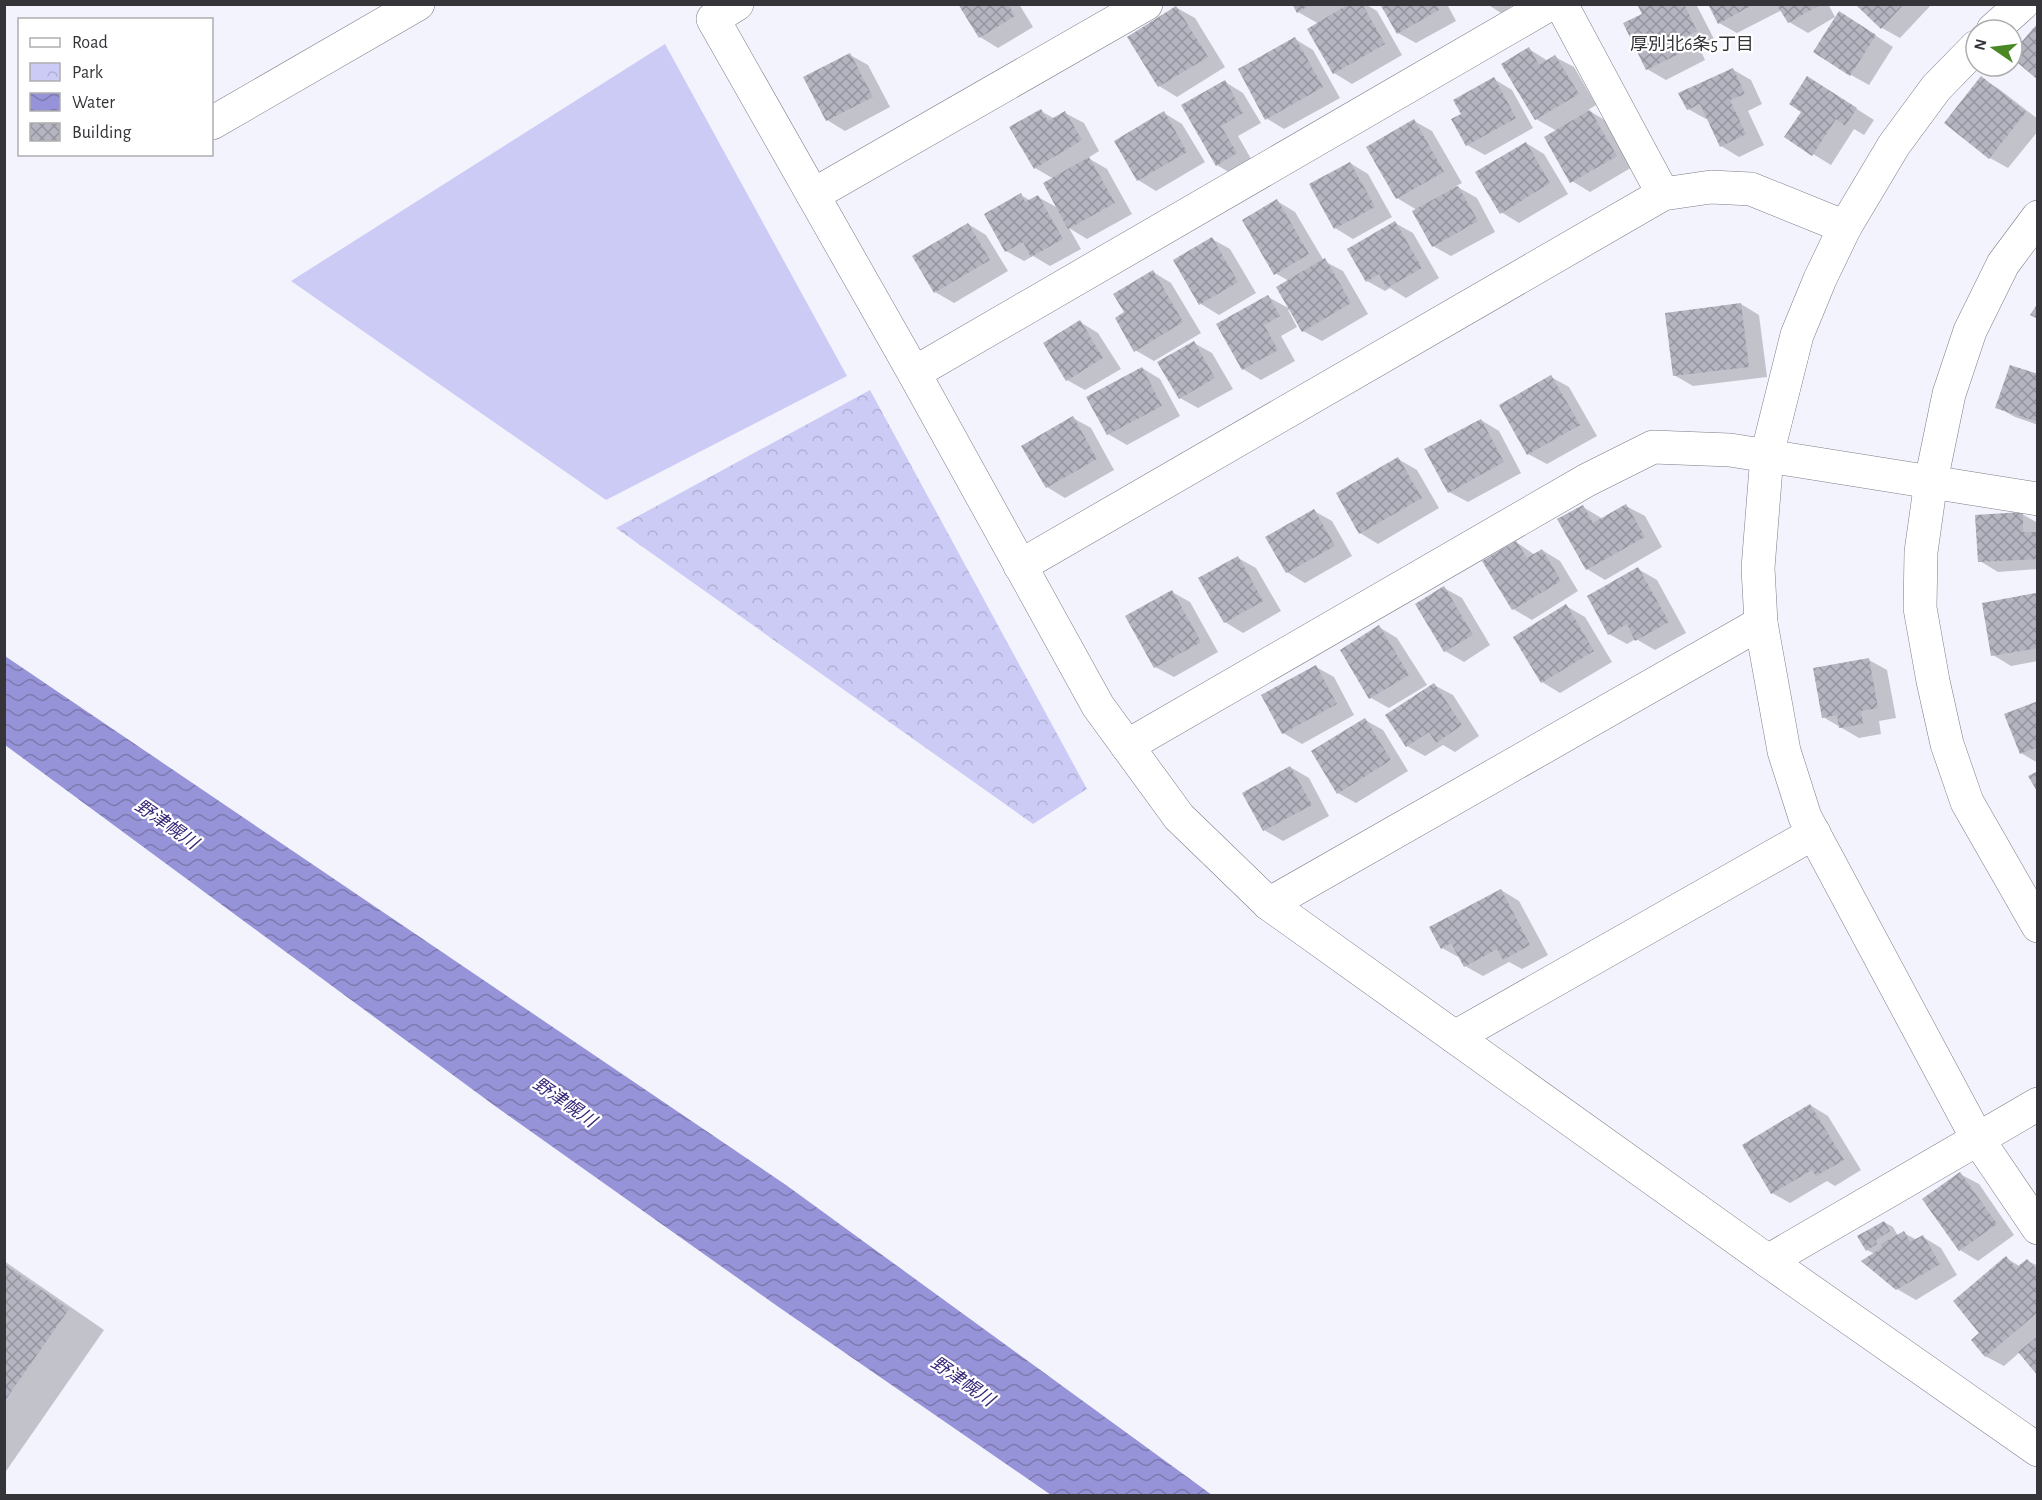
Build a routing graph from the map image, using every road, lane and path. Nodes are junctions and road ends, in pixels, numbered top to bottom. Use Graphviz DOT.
graph roads {
  1 [pos="418,4"];
  2 [pos="737,4"];
  3 [pos="1146,4"];
  4 [pos="1550,4"];
  5 [pos="1561,4"];
  6 [pos="2022,4"];
  7 [pos="2006,18"];
  8 [pos="1964,60"];
  9 [pos="213,122"];
  10 [pos="1663,194"];
  11 [pos="813,195"];
  12 [pos="2037,217"];
  13 [pos="1845,227"];
  14 [pos="914,373"];
  15 [pos="1767,455"];
  16 [pos="1931,481"];
  17 [pos="2037,499"];
  18 [pos="1020,566"];
  19 [pos="1761,623"];
  20 [pos="1127,746"];
  21 [pos="1814,832"];
  22 [pos="1269,904"];
  23 [pos="2037,926"];
  24 [pos="1455,1037"];
  25 [pos="2037,1104"];
  26 [pos="1977,1138"];
  27 [pos="2037,1228"];
  28 [pos="1768,1261"];
  29 [pos="2037,1450"];
  1 -- 9 [label="street"];
  2 -- 11 [label="street"];
  3 -- 11 [label="street"];
  4 -- 14 [label="street"];
  5 -- 10 [label="street"];
  6 -- 7 [label="street"];
  8 -- 13 [label="street"];
  10 -- 13 [label="street"];
  10 -- 18 [label="street"];
  11 -- 14 [label="street"];
  12 -- 16 [label="street"];
  13 -- 15 [label="street"];
  14 -- 18 [label="street"];
  15 -- 16 [label="street"];
  15 -- 19 [label="street"];
  15 -- 20 [label="street"];
  16 -- 17 [label="street"];
  16 -- 23 [label="street"];
  18 -- 20 [label="street"];
  19 -- 21 [label="street"];
  19 -- 22 [label="street"];
  20 -- 22 [label="street"];
  21 -- 24 [label="street"];
  21 -- 26 [label="street"];
  22 -- 24 [label="street"];
  24 -- 28 [label="street"];
  25 -- 26 [label="street"];
  26 -- 27 [label="street"];
  26 -- 28 [label="street"];
  28 -- 29 [label="street"];
}
